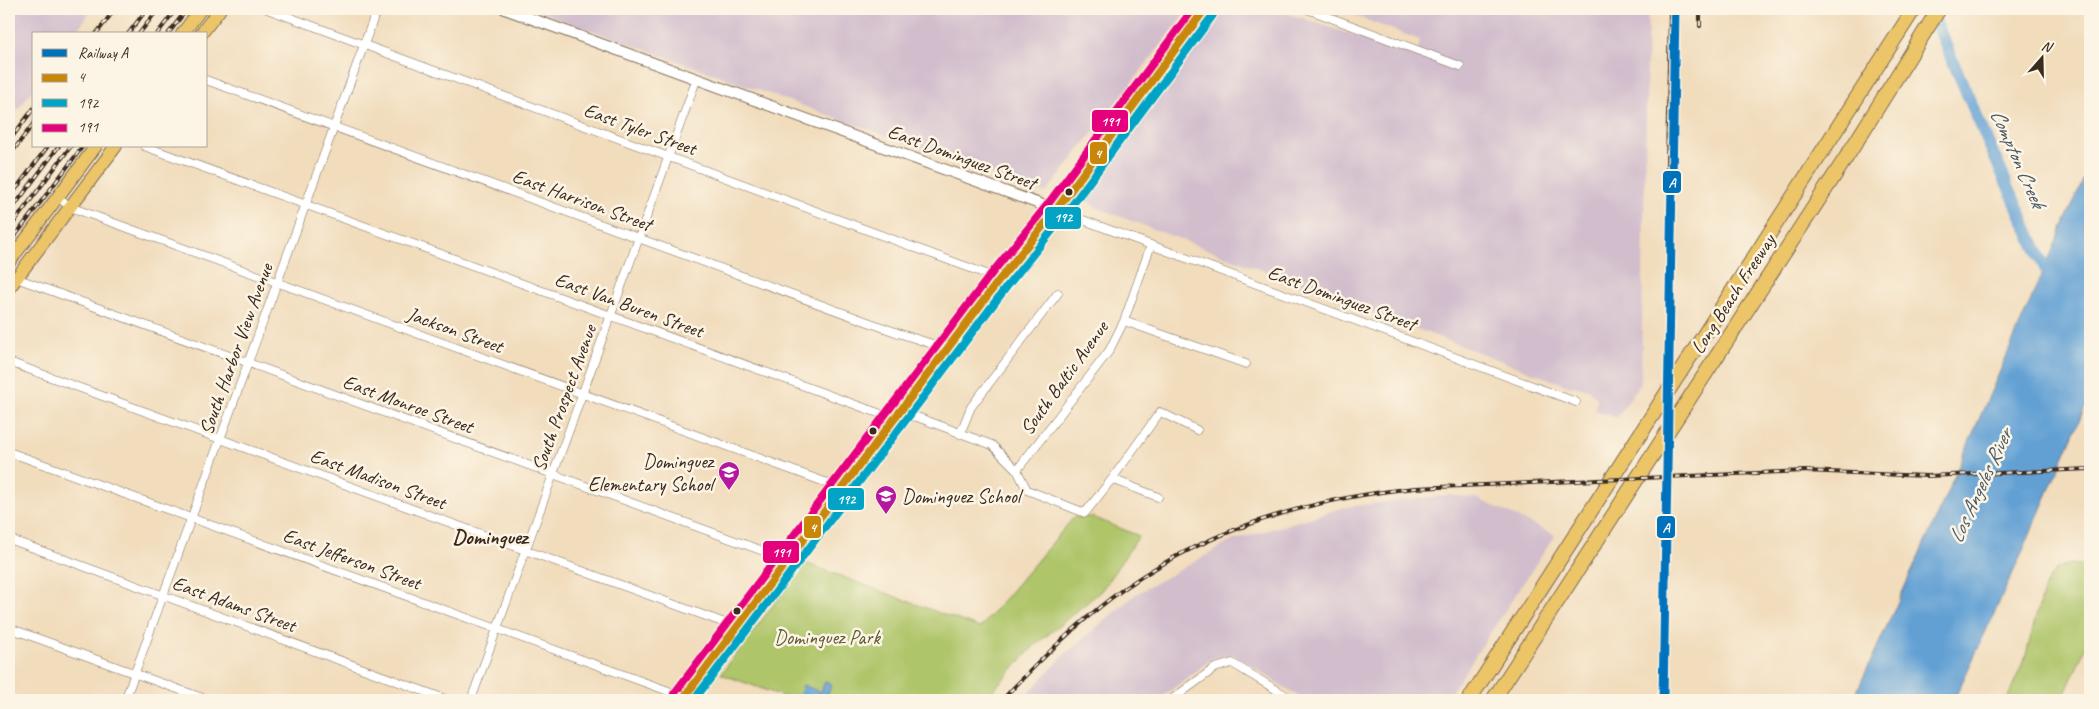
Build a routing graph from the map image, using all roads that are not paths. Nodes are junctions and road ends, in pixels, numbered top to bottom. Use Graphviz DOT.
graph roads {
  1 [pos="201,9"];
  2 [pos="220,9"];
  3 [pos="268,9"];
  4 [pos="377,9"];
  5 [pos="505,9"];
  6 [pos="1205,9"];
  7 [pos="1307,9"];
  8 [pos="1914,9"];
  9 [pos="1939,9"];
  10 [pos="184,32"];
  11 [pos="203,32"];
  12 [pos="364,45"];
  13 [pos="1460,66"];
  14 [pos="697,78"];
  15 [pos="208,81"];
  16 [pos="334,127"];
  17 [pos="95,148"];
  18 [pos="114,148"];
  19 [pos="149,148"];
  20 [pos="668,157"];
  21 [pos="58,197"];
  22 [pos="306,205"];
  23 [pos="70,207"];
  24 [pos="1056,210"];
  25 [pos="639,238"];
  26 [pos="1150,245"];
  27 [pos="9,262"];
  28 [pos="1000,279"];
  29 [pos="12,283"];
  30 [pos="278,283"];
  31 [pos="1058,293"];
  32 [pos="611,316"];
  33 [pos="1124,321"];
  34 [pos="948,348"];
  35 [pos="9,362"];
  36 [pos="248,362"];
  37 [pos="1246,364"];
  38 [pos="582,394"];
  39 [pos="1576,402"];
  40 [pos="899,415"];
  41 [pos="1197,430"];
  42 [pos="960,434"];
  43 [pos="221,439"];
  44 [pos="9,452"];
  45 [pos="1017,470"];
  46 [pos="553,474"];
  47 [pos="1112,479"];
  48 [pos="844,489"];
  49 [pos="1158,497"];
  50 [pos="192,518"];
  51 [pos="9,539"];
  52 [pos="526,550"];
  53 [pos="788,560"];
  54 [pos="163,596"];
  55 [pos="736,627"];
  56 [pos="9,628"];
  57 [pos="497,629"];
  58 [pos="135,674"];
  59 [pos="683,698"];
  60 [pos="125,700"];
  61 [pos="208,700"];
  62 [pos="448,700"];
  63 [pos="471,700"];
  64 [pos="1171,700"];
  65 [pos="1293,700"];
  66 [pos="1469,700"];
  67 [pos="1493,700"];
  1 -- 10 [label="main road"];
  2 -- 11 [label="main road"];
  3 -- 12 [label="street, East Tyler Street"];
  4 -- 12 [label="street, South Harbor View Avenue"];
  5 -- 14 [label="street, East Dominguez Street"];
  6 -- 24 [label="main road"];
  7 -- 13 [label="street"];
  8 -- 66 [label="highway, Long Beach Freeway"];
  9 -- 67 [label="highway, Long Beach Freeway"];
  12 -- 16 [label="street, South Harbor View Avenue"];
  12 -- 20 [label="street, East Tyler Street"];
  14 -- 20 [label="street, South Prospect Avenue"];
  14 -- 24 [label="street, East Dominguez Street"];
  15 -- 16 [label="street, East Harrison Street"];
  16 -- 22 [label="street, South Harbor View Avenue"];
  16 -- 25 [label="street, East Harrison Street"];
  17 -- 21 [label="main road"];
  18 -- 23 [label="main road"];
  19 -- 22 [label="street, East Van Buren Street"];
  20 -- 25 [label="street, South Prospect Avenue"];
  20 -- 28 [label="street, East Tyler Street"];
  21 -- 23 [label="street, Jackson Street"];
  21 -- 27 [label="main road"];
  22 -- 30 [label="street, South Harbor View Avenue"];
  22 -- 32 [label="street, East Van Buren Street"];
  23 -- 29 [label="main road"];
  23 -- 30 [label="street, Jackson Street"];
  24 -- 26 [label="street, East Dominguez Street"];
  24 -- 28 [label="main road"];
  25 -- 32 [label="street, South Prospect Avenue"];
  25 -- 34 [label="street, East Harrison Street"];
  26 -- 33 [label="street, South Baltic Avenue"];
  26 -- 39 [label="street, East Dominguez Street"];
  28 -- 34 [label="main road"];
  29 -- 36 [label="street, East Monroe Street"];
  30 -- 36 [label="street, South Harbor View Avenue"];
  30 -- 38 [label="street, Jackson Street"];
  31 -- 42 [label="street"];
  32 -- 38 [label="street, South Prospect Avenue"];
  32 -- 40 [label="street, East Van Buren Street"];
  33 -- 37 [label="street"];
  33 -- 45 [label="street, South Baltic Avenue"];
  34 -- 40 [label="main road"];
  35 -- 43 [label="street, East Madison Street"];
  36 -- 43 [label="street, South Harbor View Avenue"];
  36 -- 46 [label="street, East Monroe Street"];
  38 -- 46 [label="street, South Prospect Avenue"];
  38 -- 48 [label="street, Jackson Street"];
  40 -- 42 [label="street, East Van Buren Street"];
  40 -- 48 [label="main road"];
  41 -- 47 [label="street"];
  42 -- 45 [label="street, East Van Buren Street"];
  43 -- 50 [label="street, South Harbor View Avenue"];
  43 -- 52 [label="street, East Madison Street"];
  44 -- 50 [label="street, East Jefferson Street"];
  45 -- 47 [label="street, East Van Buren Street"];
  46 -- 52 [label="street, South Prospect Avenue"];
  46 -- 53 [label="street, East Monroe Street"];
  47 -- 49 [label="street"];
  48 -- 53 [label="main road"];
  50 -- 54 [label="street, South Harbor View Avenue"];
  50 -- 57 [label="street, East Jefferson Street"];
  51 -- 54 [label="street, East Adams Street"];
  52 -- 55 [label="street, East Madison Street"];
  52 -- 57 [label="street, South Prospect Avenue"];
  53 -- 55 [label="main road"];
  54 -- 58 [label="street, South Harbor View Avenue"];
  54 -- 62 [label="street, East Adams Street"];
  55 -- 59 [label="main road"];
  56 -- 58 [label="street"];
  57 -- 59 [label="street, East Jefferson Street"];
  57 -- 63 [label="street, South Prospect Avenue"];
  58 -- 60 [label="street, South Harbor View Avenue"];
  58 -- 61 [label="street"];
  64 -- 65 [label="street"];
}
